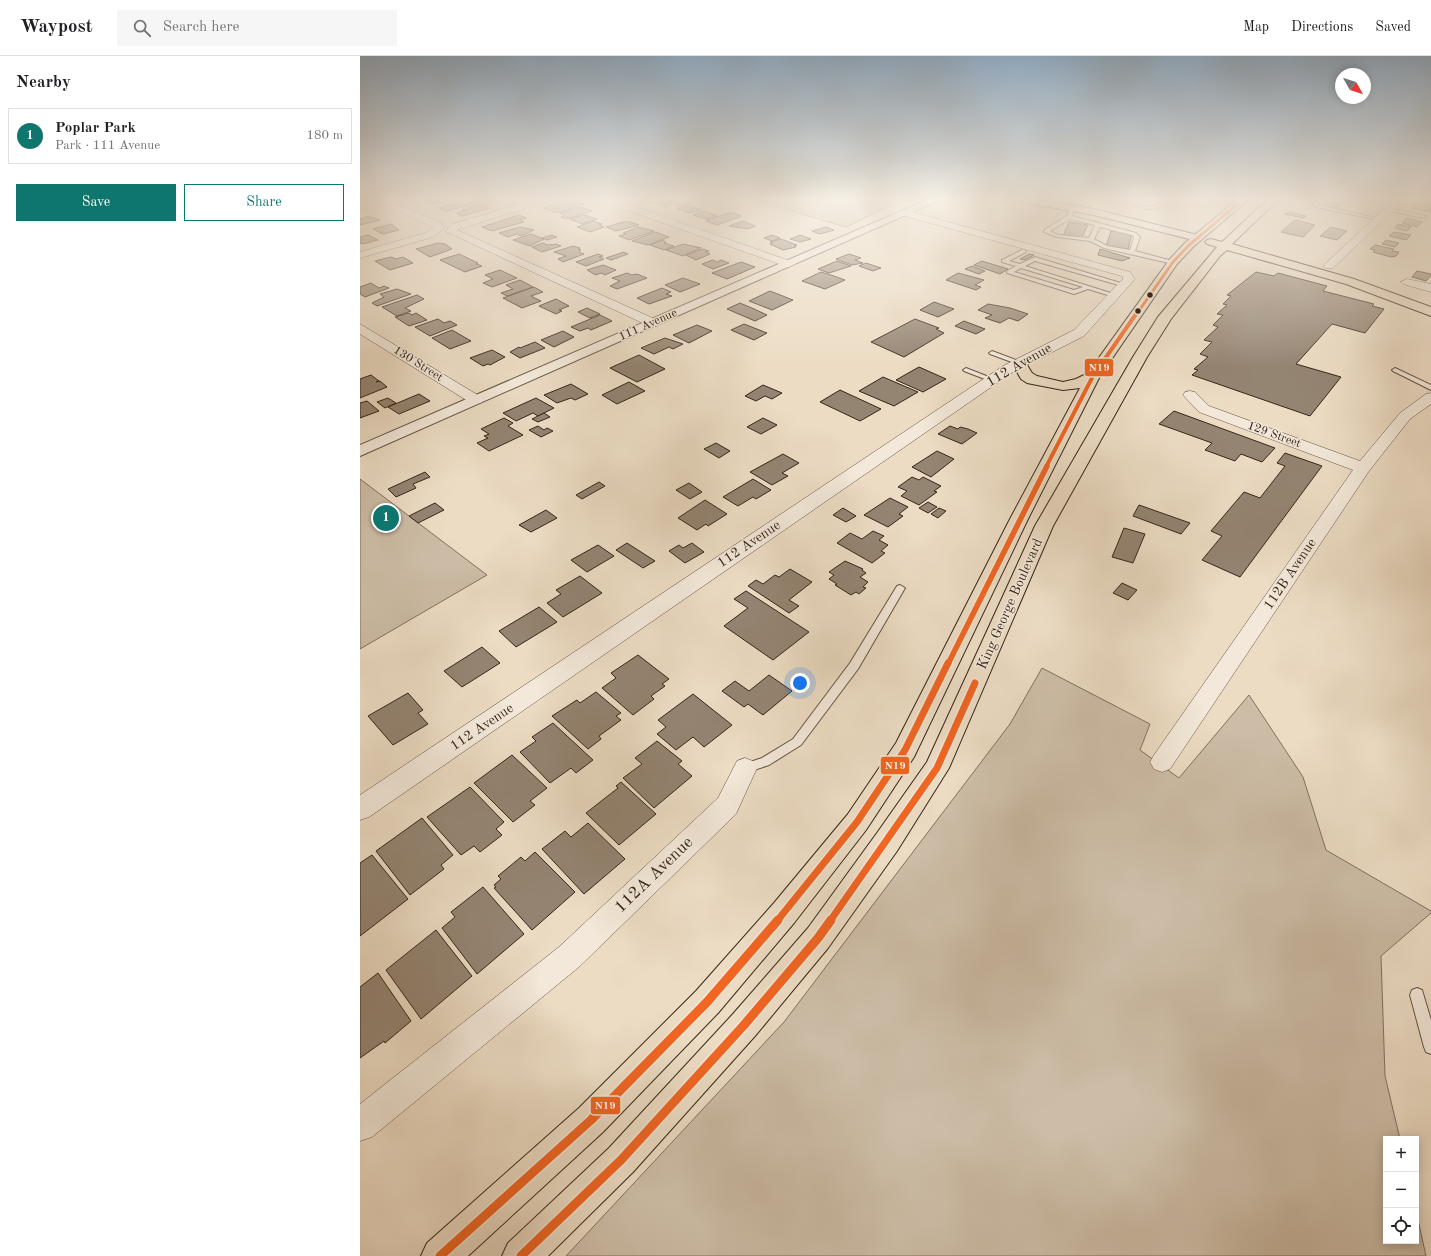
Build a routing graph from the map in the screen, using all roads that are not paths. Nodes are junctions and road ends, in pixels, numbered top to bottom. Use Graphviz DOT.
graph roads {
  1 [pos="500,255"];
  2 [pos="763,255"];
  3 [pos="809,255"];
  4 [pos="1016,255"];
  5 [pos="1031,255"];
  6 [pos="1144,255"];
  7 [pos="1180,255"];
  8 [pos="1219,255"];
  9 [pos="1254,255"];
  10 [pos="1277,255"];
  11 [pos="1283,255"];
  12 [pos="1340,255"];
  13 [pos="1237,261"];
  14 [pos="1173,262"];
  15 [pos="789,264"];
  16 [pos="1021,266"];
  17 [pos="1328,266"];
  18 [pos="1407,282"];
  19 [pos="1121,285"];
  20 [pos="1088,287"];
  21 [pos="1431,288"];
  22 [pos="1431,301"];
  23 [pos="1431,312"];
  24 [pos="653,323"];
  25 [pos="360,328"];
  26 [pos="992,353"];
  27 [pos="1018,363"];
  28 [pos="966,370"];
  29 [pos="1395,370"];
  30 [pos="1093,376"];
  31 [pos="992,380"];
  32 [pos="1431,388"];
  33 [pos="1190,395"];
  34 [pos="1431,397"];
  35 [pos="476,400"];
  36 [pos="360,451"];
  37 [pos="1363,468"];
  38 [pos="900,588"];
  39 [pos="1162,762"];
  40 [pos="745,768"];
  41 [pos="360,809"];
  42 [pos="1417,995"];
  43 [pos="1431,1047"];
  44 [pos="360,1125"];
  45 [pos="440,1256"];
  46 [pos="521,1256"];
  1 -- 24 [label="street"];
  2 -- 15 [label="street"];
  3 -- 15 [label="street, 111 Avenue"];
  4 -- 16 [label="lane"];
  5 -- 19 [label="street"];
  6 -- 14 [label="lane"];
  7 -- 14 [label="main road, King George Boulevard"];
  8 -- 46 [label="main road, King George Boulevard"];
  9 -- 13 [label="main road"];
  10 -- 23 [label="main road"];
  11 -- 17 [label="main road"];
  12 -- 17 [label="street"];
  14 -- 30 [label="main road, King George Boulevard"];
  15 -- 24 [label="street, 111 Avenue"];
  16 -- 19 [label="lane"];
  16 -- 20 [label="lane"];
  16 -- 20 [label="lane"];
  17 -- 22 [label="main road"];
  18 -- 21 [label="street"];
  19 -- 20 [label="lane"];
  19 -- 27 [label="street, 112 Avenue"];
  24 -- 35 [label="street, 111 Avenue"];
  25 -- 35 [label="street, 130 Street"];
  26 -- 27 [label="lane"];
  27 -- 30 [label="main road"];
  27 -- 31 [label="street, 112 Avenue"];
  28 -- 31 [label="lane"];
  29 -- 32 [label="lane"];
  30 -- 45 [label="main road, King George Boulevard"];
  31 -- 41 [label="street, 112 Avenue"];
  33 -- 37 [label="street, 129 Street"];
  34 -- 37 [label="street, 112B Avenue"];
  35 -- 36 [label="street, 111 Avenue"];
  37 -- 39 [label="street, 112B Avenue"];
  38 -- 40 [label="lane, 112A Avenue"];
  40 -- 44 [label="street, 112A Avenue"];
  42 -- 43 [label="lane"];
}
